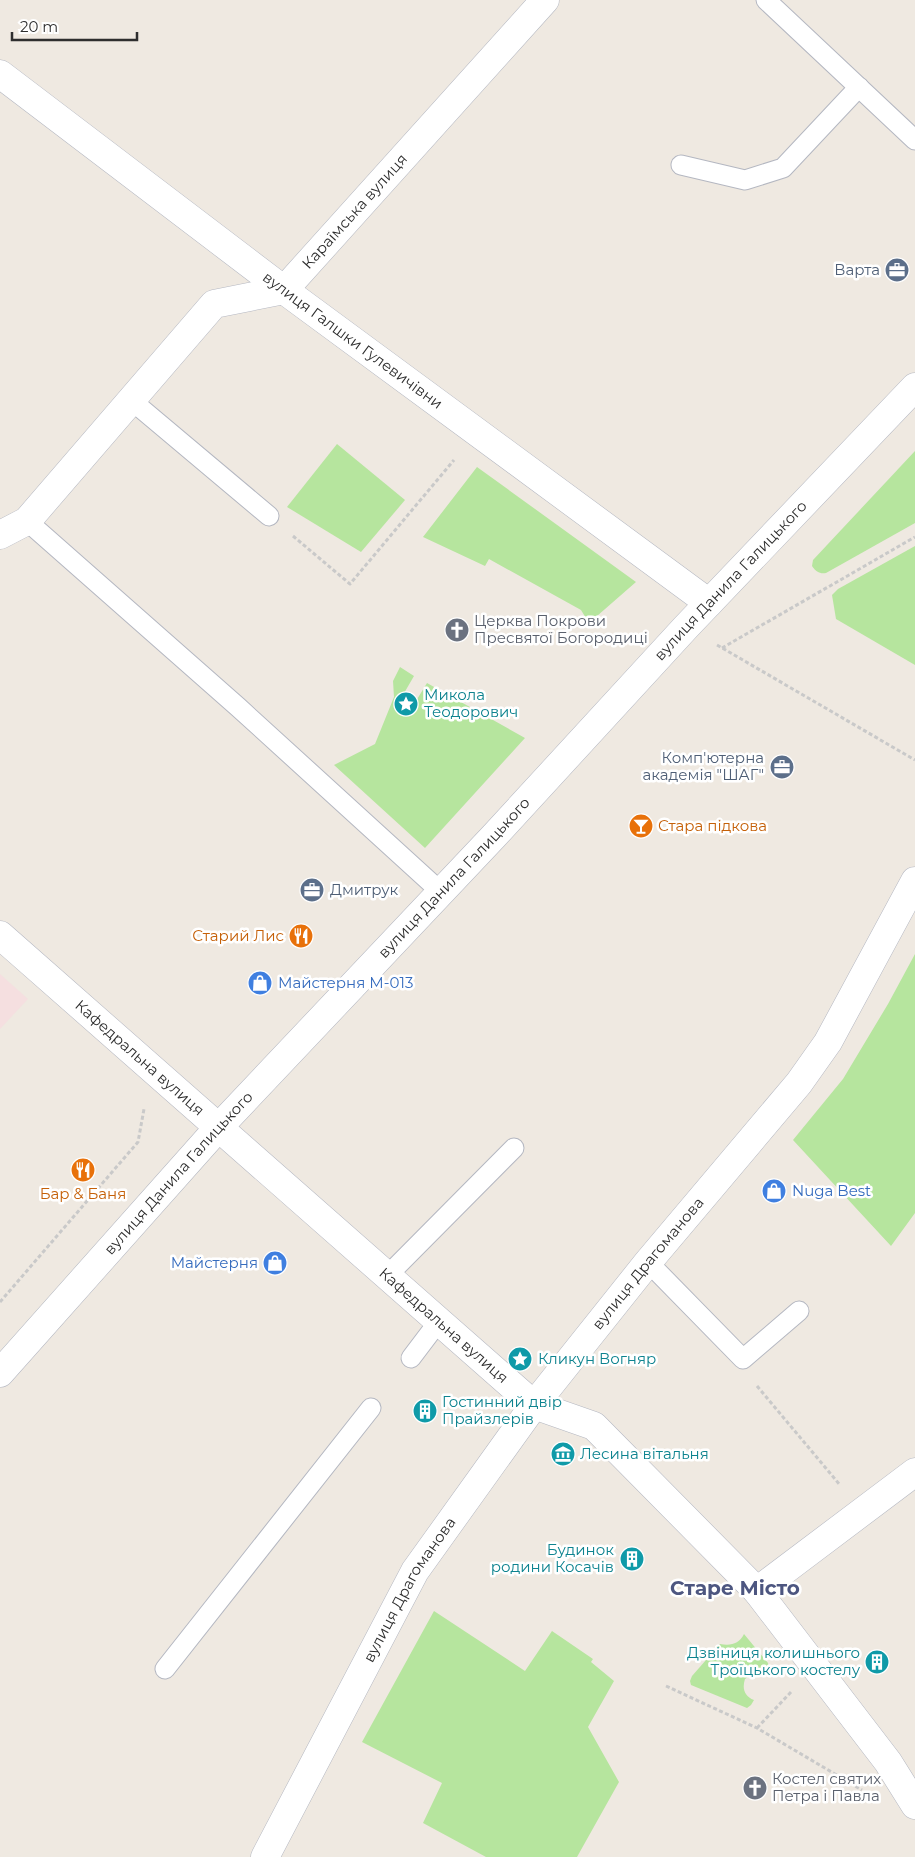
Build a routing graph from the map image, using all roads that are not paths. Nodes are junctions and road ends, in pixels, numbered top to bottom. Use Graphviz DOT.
graph roads {
  1 [pos="545,0"];
  2 [pos="766,0"];
  3 [pos="0,74"];
  4 [pos="859,87"];
  5 [pos="915,140"];
  6 [pos="681,165"];
  7 [pos="284,290"];
  8 [pos="915,387"];
  9 [pos="131,400"];
  10 [pos="269,516"];
  11 [pos="27,521"];
  12 [pos="0,536"];
  13 [pos="709,603"];
  14 [pos="915,881"];
  15 [pos="441,892"];
  16 [pos="0,935"];
  17 [pos="218,1128"];
  18 [pos="514,1148"];
  19 [pos="648,1262"];
  20 [pos="387,1276"];
  21 [pos="799,1311"];
  22 [pos="439,1322"];
  23 [pos="411,1358"];
  24 [pos="0,1373"];
  25 [pos="534,1405"];
  26 [pos="371,1408"];
  27 [pos="915,1472"];
  28 [pos="757,1591"];
  29 [pos="165,1669"];
  30 [pos="915,1805"];
  31 [pos="266,1857"];
  1 -- 7 [label="street, Караїмська вулиця"];
  2 -- 4 [label="lane"];
  3 -- 7 [label="street, вулиця Галшки Гулевичівни"];
  4 -- 5 [label="lane"];
  4 -- 6 [label="lane"];
  7 -- 9 [label="street"];
  7 -- 13 [label="street, вулиця Галшки Гулевичівни"];
  8 -- 13 [label="street, вулиця Данила Галицького"];
  9 -- 10 [label="lane"];
  9 -- 11 [label="street"];
  11 -- 12 [label="street"];
  11 -- 15 [label="lane"];
  13 -- 15 [label="street, вулиця Данила Галицького"];
  14 -- 19 [label="street, вулиця Драгоманова"];
  15 -- 17 [label="street, вулиця Данила Галицького"];
  16 -- 17 [label="street, Кафедральна вулиця"];
  17 -- 20 [label="street, Кафедральна вулиця"];
  17 -- 24 [label="street, вулиця Данила Галицького"];
  18 -- 20 [label="lane"];
  19 -- 21 [label="lane"];
  19 -- 25 [label="street, вулиця Драгоманова"];
  20 -- 22 [label="street, Кафедральна вулиця"];
  22 -- 23 [label="lane"];
  22 -- 25 [label="street, Кафедральна вулиця"];
  25 -- 28 [label="street, Кафедральна вулиця"];
  25 -- 31 [label="street, вулиця Драгоманова"];
  26 -- 29 [label="lane"];
  27 -- 28 [label="street"];
  28 -- 30 [label="street, Кафедральна вулиця"];
}
